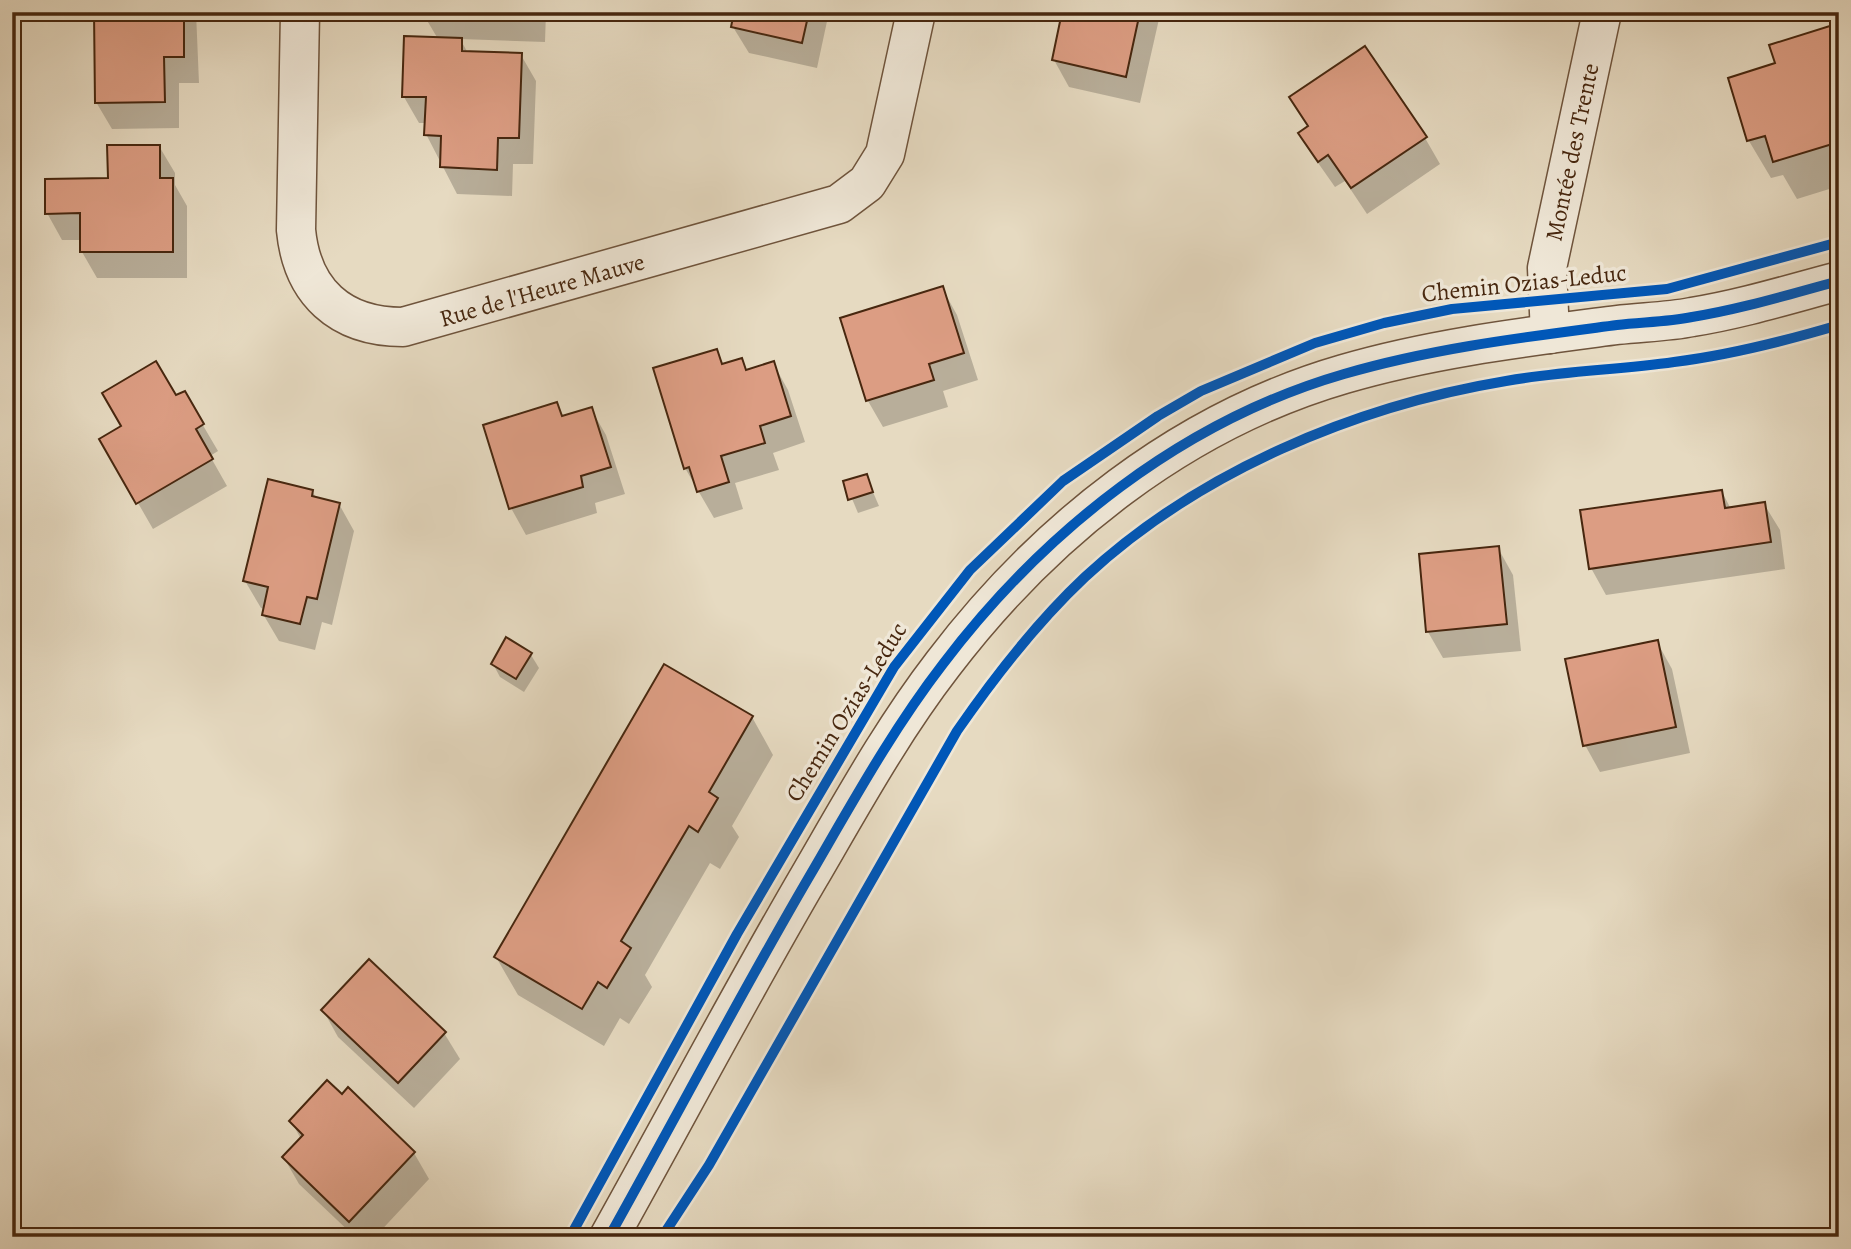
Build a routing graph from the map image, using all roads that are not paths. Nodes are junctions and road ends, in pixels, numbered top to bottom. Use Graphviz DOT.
graph roads {
  1 [pos="300,12"];
  2 [pos="916,12"];
  3 [pos="1602,12"];
  4 [pos="1839,281"];
  5 [pos="1550,334"];
  6 [pos="609,1237"];
  1 -- 2 [label="street, Rue de l'Heure Mauve"];
  3 -- 5 [label="street, Montée des Trente"];
  4 -- 5 [label="street"];
  5 -- 6 [label="street"];
}
